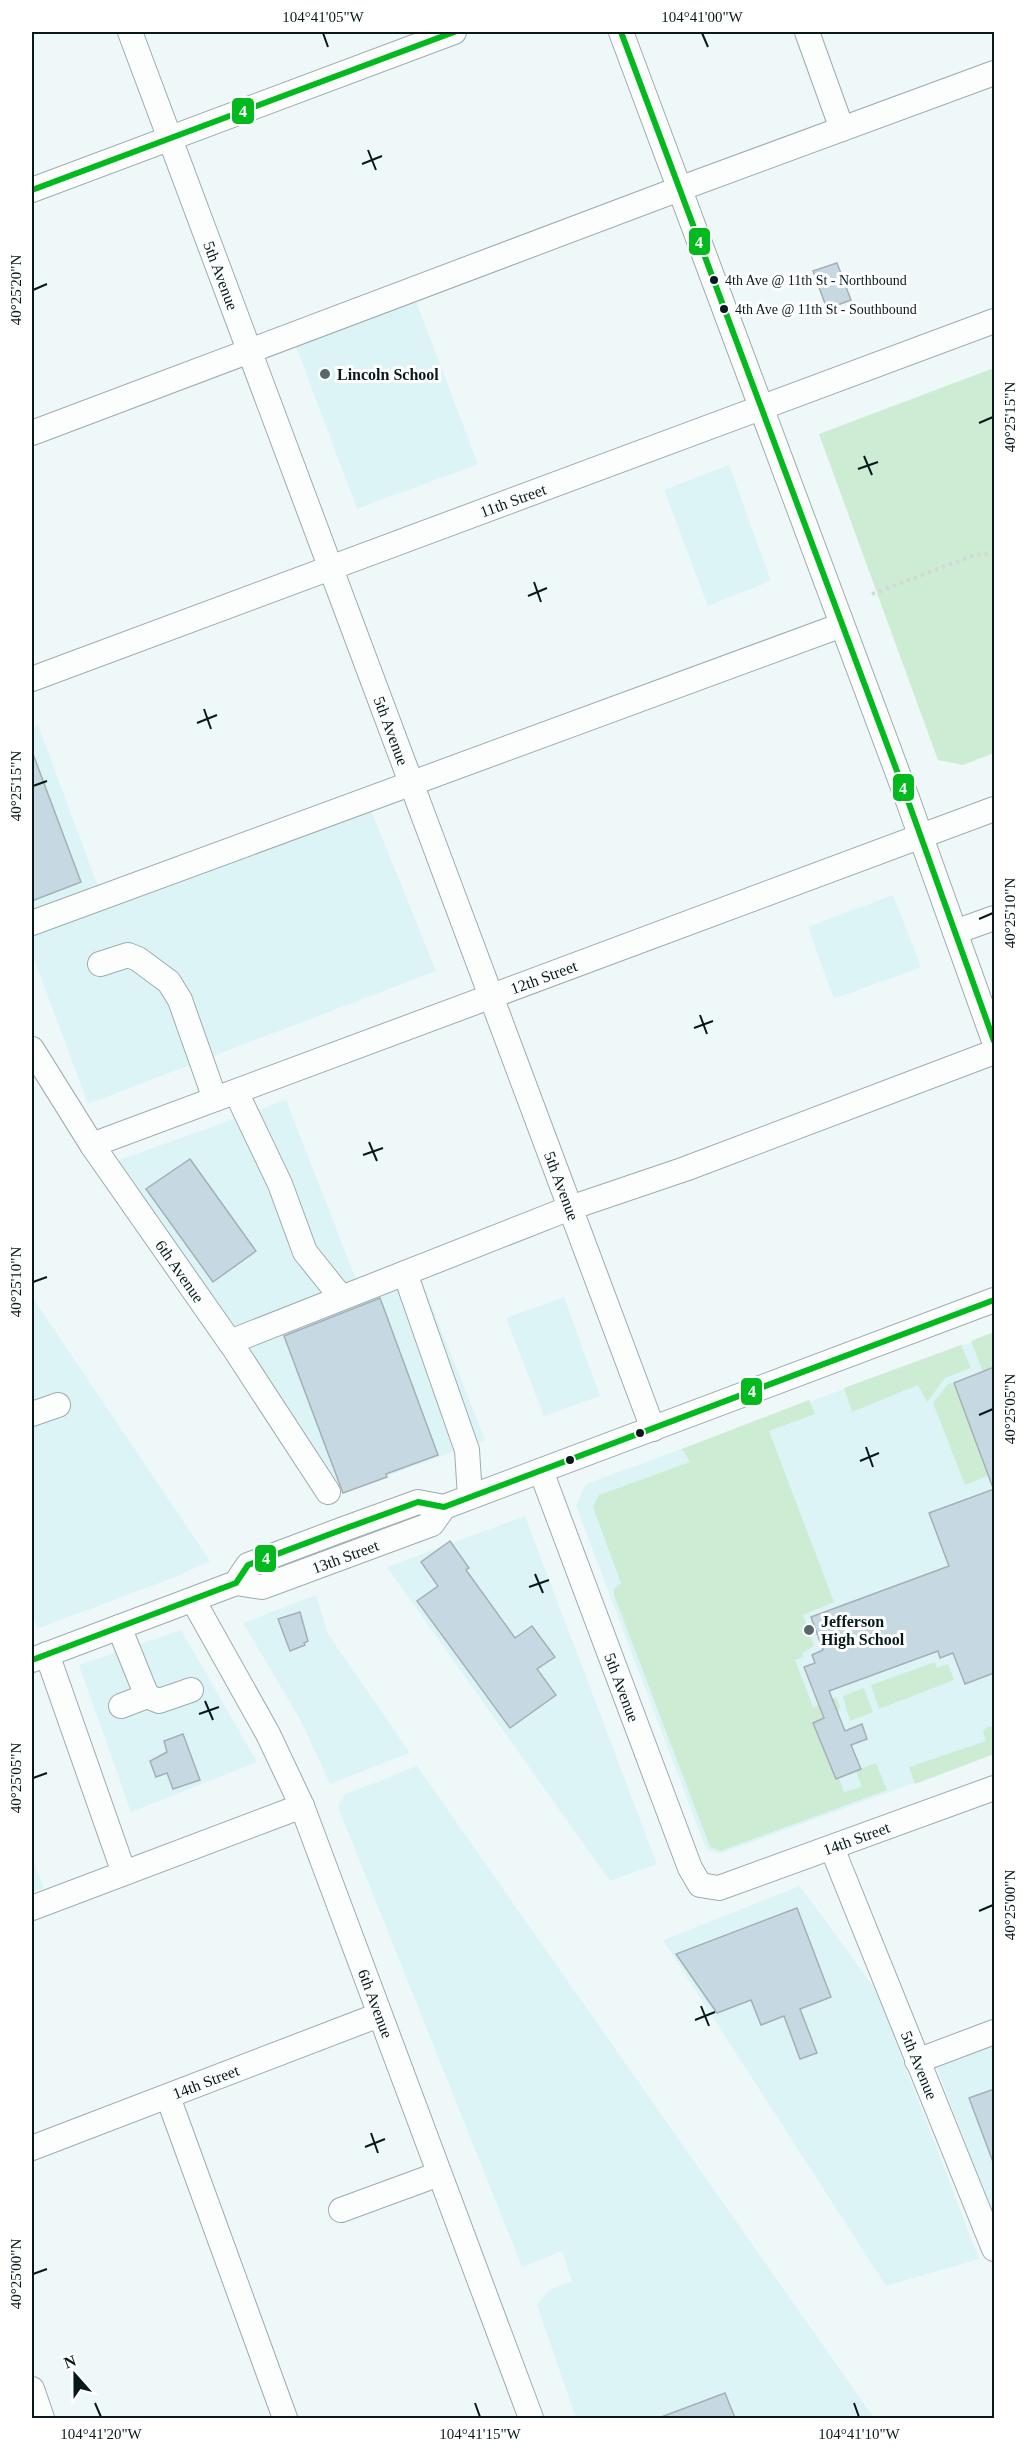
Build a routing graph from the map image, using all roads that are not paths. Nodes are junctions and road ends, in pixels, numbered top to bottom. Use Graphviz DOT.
graph roads {
  1 [pos="130,32"];
  2 [pos="454,32"];
  3 [pos="621,32"];
  4 [pos="807,32"];
  5 [pos="994,74"];
  6 [pos="842,129"];
  7 [pos="170,138"];
  8 [pos="680,189"];
  9 [pos="32,190"];
  10 [pos="994,321"];
  11 [pos="249,352"];
  12 [pos="761,408"];
  13 [pos="32,433"];
  14 [pos="329,567"];
  15 [pos="842,625"];
  16 [pos="32,679"];
  17 [pos="411,782"];
  18 [pos="994,809"];
  19 [pos="920,837"];
  20 [pos="994,918"];
  21 [pos="32,923"];
  22 [pos="955,932"];
  23 [pos="100,963"];
  24 [pos="985,987"];
  25 [pos="491,996"];
  26 [pos="994,1041"];
  27 [pos="32,1049"];
  28 [pos="994,1052"];
  29 [pos="225,1096"];
  30 [pos="92,1146"];
  31 [pos="570,1208"];
  32 [pos="405,1273"];
  33 [pos="341,1297"];
  34 [pos="994,1300"];
  35 [pos="230,1342"];
  36 [pos="58,1404"];
  37 [pos="32,1414"];
  38 [pos="653,1429"];
  39 [pos="541,1471"];
  40 [pos="328,1492"];
  41 [pos="470,1497"];
  42 [pos="193,1600"];
  43 [pos="119,1627"];
  44 [pos="39,1657"];
  45 [pos="191,1690"];
  46 [pos="147,1696"];
  47 [pos="121,1706"];
  48 [pos="994,1788"];
  49 [pos="302,1806"];
  50 [pos="832,1848"];
  51 [pos="124,1873"];
  52 [pos="719,1888"];
  53 [pos="32,1908"];
  54 [pos="379,2015"];
  55 [pos="994,2032"];
  56 [pos="917,2061"];
  57 [pos="168,2097"];
  58 [pos="32,2148"];
  59 [pos="439,2174"];
  60 [pos="341,2210"];
  61 [pos="994,2249"];
  62 [pos="32,2389"];
  63 [pos="42,2418"];
  64 [pos="285,2418"];
  65 [pos="531,2418"];
  1 -- 7 [label="street, 5th Avenue"];
  2 -- 7 [label="street"];
  3 -- 8 [label="street"];
  4 -- 6 [label="street"];
  5 -- 6 [label="street"];
  6 -- 8 [label="street"];
  7 -- 9 [label="street"];
  7 -- 11 [label="street, 5th Avenue"];
  8 -- 11 [label="street"];
  8 -- 12 [label="street"];
  10 -- 12 [label="street, 11th Street"];
  11 -- 13 [label="street"];
  11 -- 14 [label="street, 5th Avenue"];
  12 -- 14 [label="street, 11th Street"];
  12 -- 15 [label="street"];
  14 -- 16 [label="street, 11th Street"];
  14 -- 17 [label="street, 5th Avenue"];
  15 -- 17 [label="street"];
  15 -- 19 [label="street"];
  17 -- 21 [label="street"];
  17 -- 25 [label="street, 5th Avenue"];
  18 -- 19 [label="street, 12th Street"];
  19 -- 22 [label="street"];
  19 -- 25 [label="street, 12th Street"];
  20 -- 22 [label="street"];
  22 -- 24 [label="street"];
  23 -- 29 [label="street"];
  24 -- 26 [label="street"];
  25 -- 29 [label="street, 12th Street"];
  25 -- 31 [label="street, 5th Avenue"];
  27 -- 30 [label="street, 6th Avenue"];
  28 -- 31 [label="street"];
  29 -- 30 [label="street, 12th Street"];
  29 -- 33 [label="street"];
  30 -- 35 [label="street, 6th Avenue"];
  31 -- 32 [label="street"];
  31 -- 38 [label="street, 5th Avenue"];
  32 -- 33 [label="street"];
  32 -- 41 [label="street"];
  33 -- 35 [label="street"];
  34 -- 38 [label="street, 13th Street"];
  35 -- 40 [label="street, 6th Avenue"];
  36 -- 37 [label="street"];
  38 -- 39 [label="street, 13th Street"];
  39 -- 41 [label="street, 13th Street"];
  39 -- 52 [label="street, 5th Avenue"];
  41 -- 42 [label="street, 13th Street"];
  42 -- 43 [label="street, 13th Street"];
  42 -- 49 [label="street, 6th Avenue"];
  43 -- 44 [label="street, 13th Street"];
  43 -- 46 [label="street"];
  44 -- 51 [label="street"];
  45 -- 46 [label="street"];
  46 -- 47 [label="street"];
  48 -- 50 [label="street, 14th Street"];
  49 -- 51 [label="street"];
  49 -- 54 [label="street, 6th Avenue"];
  50 -- 52 [label="street, 14th Street"];
  50 -- 56 [label="street, 5th Avenue"];
  51 -- 53 [label="street"];
  54 -- 57 [label="street, 14th Street"];
  54 -- 59 [label="street, 6th Avenue"];
  55 -- 56 [label="street"];
  56 -- 61 [label="street, 5th Avenue"];
  57 -- 58 [label="street, 14th Street"];
  57 -- 64 [label="street"];
  59 -- 60 [label="street"];
  59 -- 65 [label="street, 6th Avenue"];
  62 -- 63 [label="street"];
}
